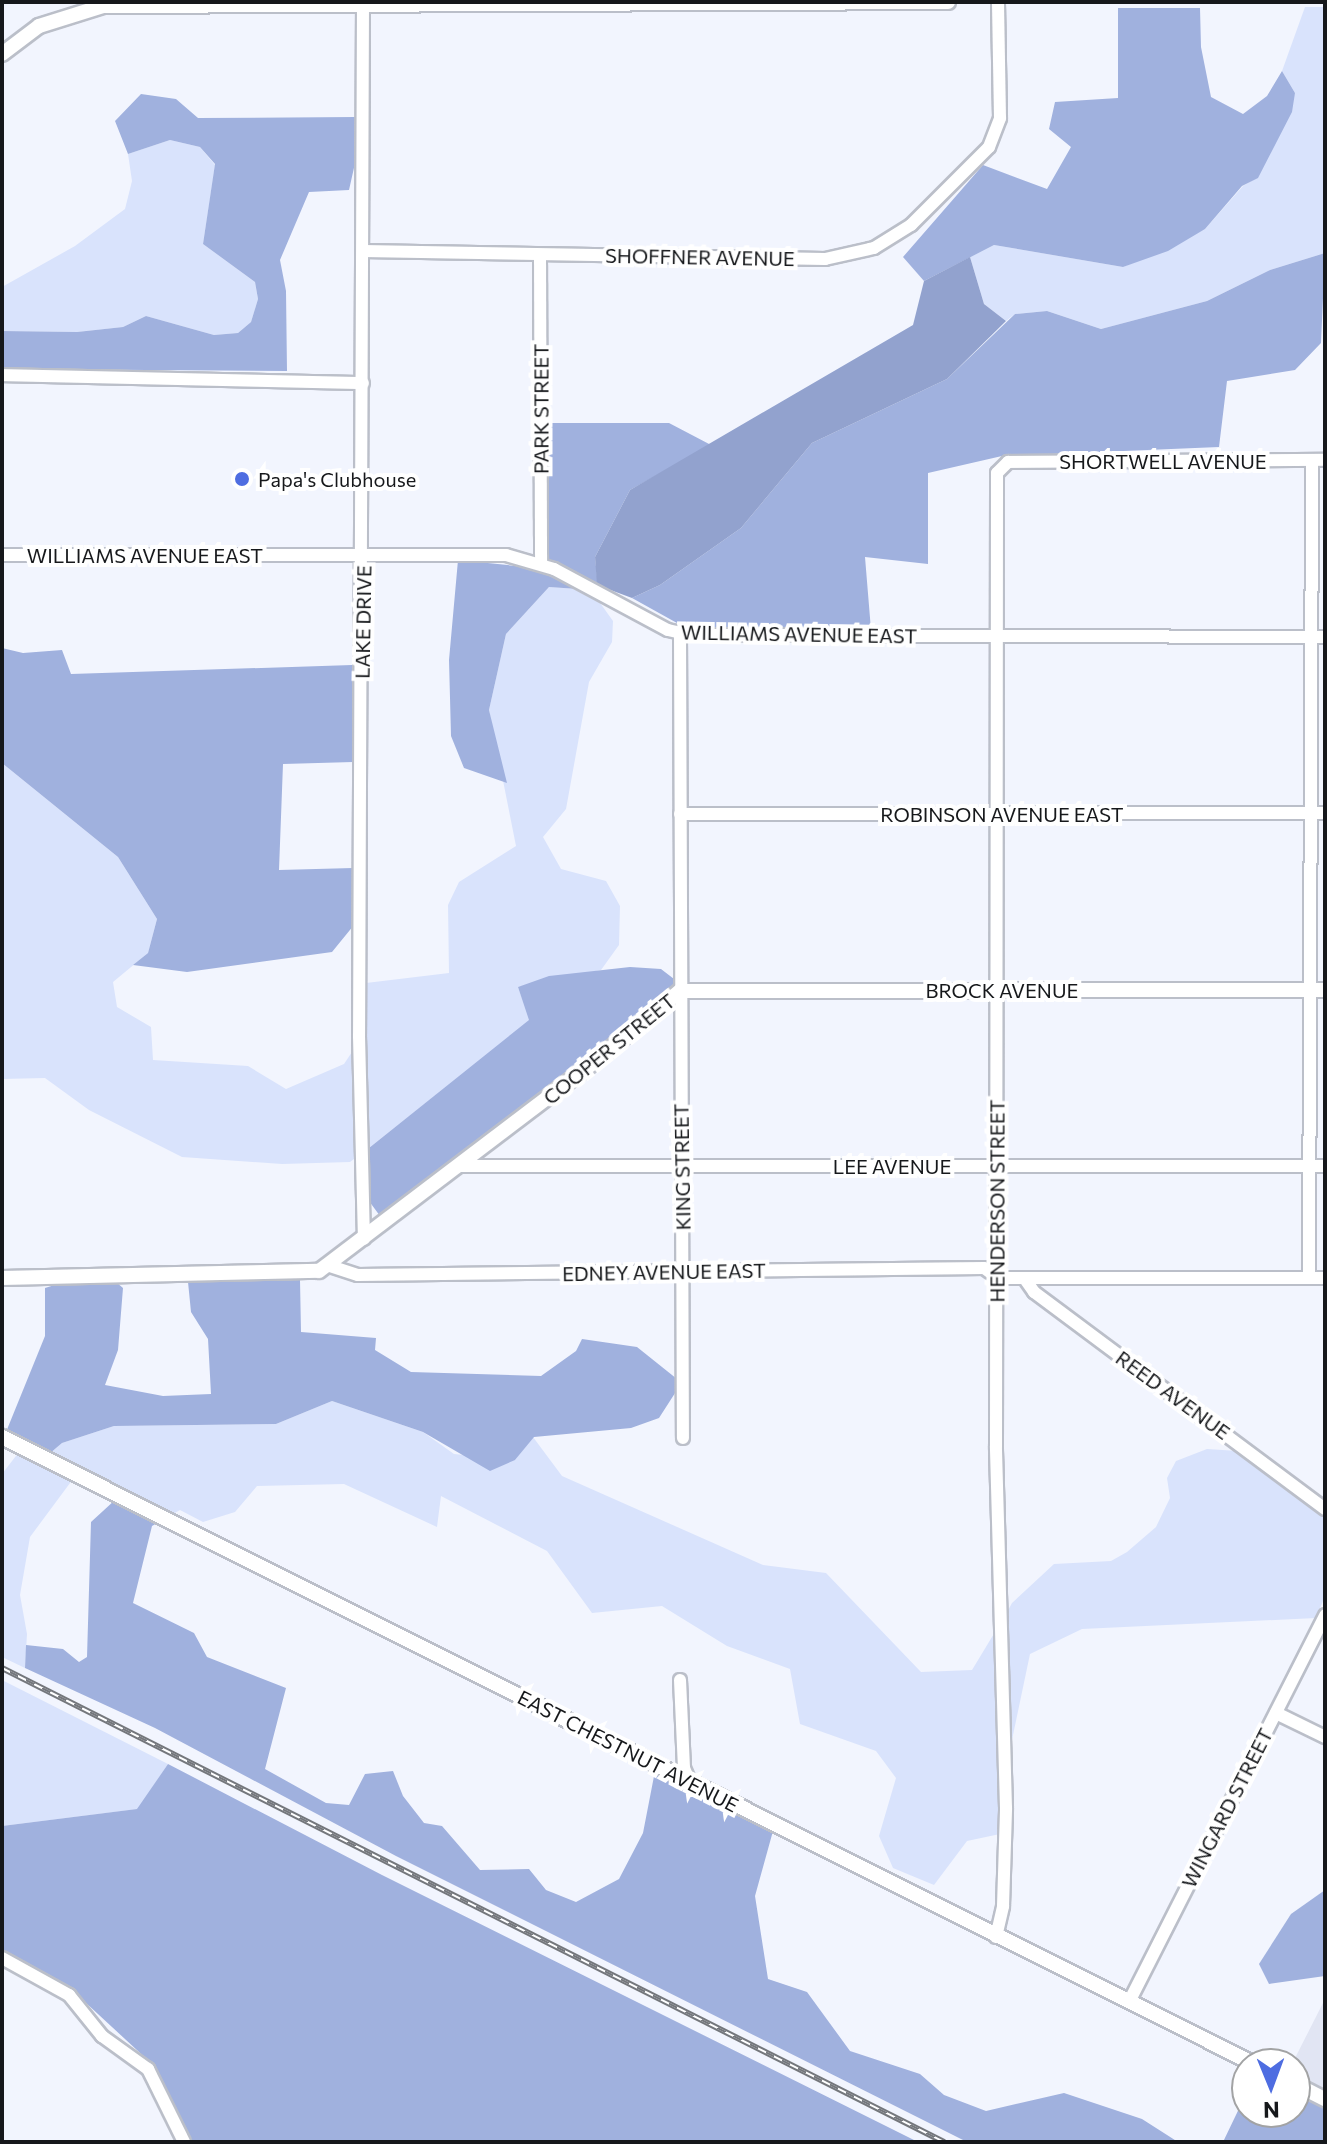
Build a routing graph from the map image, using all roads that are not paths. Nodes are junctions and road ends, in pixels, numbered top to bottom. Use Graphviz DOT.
graph roads {
  1 [pos="813,2"];
  2 [pos="915,2"];
  3 [pos="948,2"];
  4 [pos="998,2"];
  5 [pos="363,4"];
  6 [pos="2,54"];
  7 [pos="363,251"];
  8 [pos="540,255"];
  9 [pos="2,375"];
  10 [pos="363,383"];
  11 [pos="1318,460"];
  12 [pos="1002,465"];
  13 [pos="2,555"];
  14 [pos="364,555"];
  15 [pos="541,564"];
  16 [pos="680,634"];
  17 [pos="997,636"];
  18 [pos="1310,637"];
  19 [pos="1325,637"];
  20 [pos="1311,813"];
  21 [pos="1325,813"];
  22 [pos="680,814"];
  23 [pos="995,814"];
  24 [pos="996,989"];
  25 [pos="1318,990"];
  26 [pos="680,991"];
  27 [pos="460,1166"];
  28 [pos="998,1166"];
  29 [pos="1310,1166"];
  30 [pos="1325,1166"];
  31 [pos="683,1167"];
  32 [pos="364,1239"];
  33 [pos="330,1266"];
  34 [pos="683,1271"];
  35 [pos="2,1278"];
  36 [pos="998,1278"];
  37 [pos="1309,1278"];
  38 [pos="1325,1278"];
  39 [pos="1025,1279"];
  40 [pos="2,1437"];
  41 [pos="683,1438"];
  42 [pos="1325,1509"];
  43 [pos="1325,1615"];
  44 [pos="680,1680"];
  45 [pos="1276,1713"];
  46 [pos="1325,1737"];
  47 [pos="690,1782"];
  48 [pos="996,1937"];
  49 [pos="2,1958"];
  50 [pos="1129,2002"];
  51 [pos="1231,2053"];
  52 [pos="184,2142"];
  1 -- 2 [label="street"];
  1 -- 5 [label="street"];
  2 -- 3 [label="street"];
  4 -- 8 [label="street, SHOFFNER AVENUE"];
  5 -- 6 [label="street"];
  5 -- 7 [label="street, LAKE DRIVE"];
  7 -- 8 [label="street, SHOFFNER AVENUE"];
  7 -- 10 [label="street, LAKE DRIVE"];
  8 -- 15 [label="street, PARK STREET"];
  9 -- 10 [label="street"];
  10 -- 14 [label="street, LAKE DRIVE"];
  11 -- 12 [label="street, SHORTWELL AVENUE"];
  11 -- 18 [label="street"];
  12 -- 17 [label="street, HENDERSON STREET"];
  13 -- 14 [label="street, WILLIAMS AVENUE EAST"];
  14 -- 15 [label="street, WILLIAMS AVENUE EAST"];
  14 -- 32 [label="street, LAKE DRIVE"];
  15 -- 16 [label="street, WILLIAMS AVENUE EAST"];
  16 -- 17 [label="street, WILLIAMS AVENUE EAST"];
  16 -- 22 [label="street, COOPER STREET"];
  17 -- 18 [label="street, WILLIAMS AVENUE EAST"];
  17 -- 23 [label="street, HENDERSON STREET"];
  18 -- 19 [label="street, WILLIAMS AVENUE EAST"];
  18 -- 20 [label="street"];
  20 -- 21 [label="street, ROBINSON AVENUE EAST"];
  20 -- 23 [label="street, ROBINSON AVENUE EAST"];
  20 -- 25 [label="street"];
  22 -- 23 [label="street, ROBINSON AVENUE EAST"];
  22 -- 26 [label="street, COOPER STREET"];
  23 -- 24 [label="street, HENDERSON STREET"];
  24 -- 25 [label="street, BROCK AVENUE"];
  24 -- 26 [label="street, BROCK AVENUE"];
  24 -- 28 [label="street, HENDERSON STREET"];
  25 -- 29 [label="street"];
  26 -- 27 [label="street, COOPER STREET"];
  26 -- 31 [label="street, KING STREET"];
  27 -- 31 [label="street, LEE AVENUE"];
  27 -- 32 [label="street, COOPER STREET"];
  28 -- 29 [label="street, LEE AVENUE"];
  28 -- 31 [label="street, LEE AVENUE"];
  28 -- 36 [label="street, HENDERSON STREET"];
  29 -- 30 [label="street, LEE AVENUE"];
  29 -- 37 [label="street"];
  31 -- 34 [label="street, KING STREET"];
  32 -- 33 [label="street, COOPER STREET"];
  33 -- 34 [label="street, EDNEY AVENUE EAST"];
  33 -- 35 [label="street, EDNEY AVENUE EAST"];
  34 -- 36 [label="street, EDNEY AVENUE EAST"];
  34 -- 41 [label="street, KING STREET"];
  36 -- 39 [label="street, EDNEY AVENUE EAST"];
  36 -- 48 [label="street, HENDERSON STREET"];
  37 -- 38 [label="street, EDNEY AVENUE EAST"];
  37 -- 39 [label="street, EDNEY AVENUE EAST"];
  39 -- 42 [label="street, REED AVENUE"];
  40 -- 47 [label="street, EAST CHESTNUT AVENUE"];
  43 -- 45 [label="street, WINGARD STREET"];
  44 -- 47 [label="street"];
  45 -- 46 [label="street"];
  45 -- 50 [label="street, WINGARD STREET"];
  47 -- 48 [label="street, EAST CHESTNUT AVENUE"];
  48 -- 50 [label="street, EAST CHESTNUT AVENUE"];
  49 -- 52 [label="street"];
  50 -- 51 [label="street, EAST CHESTNUT AVENUE"];
}
